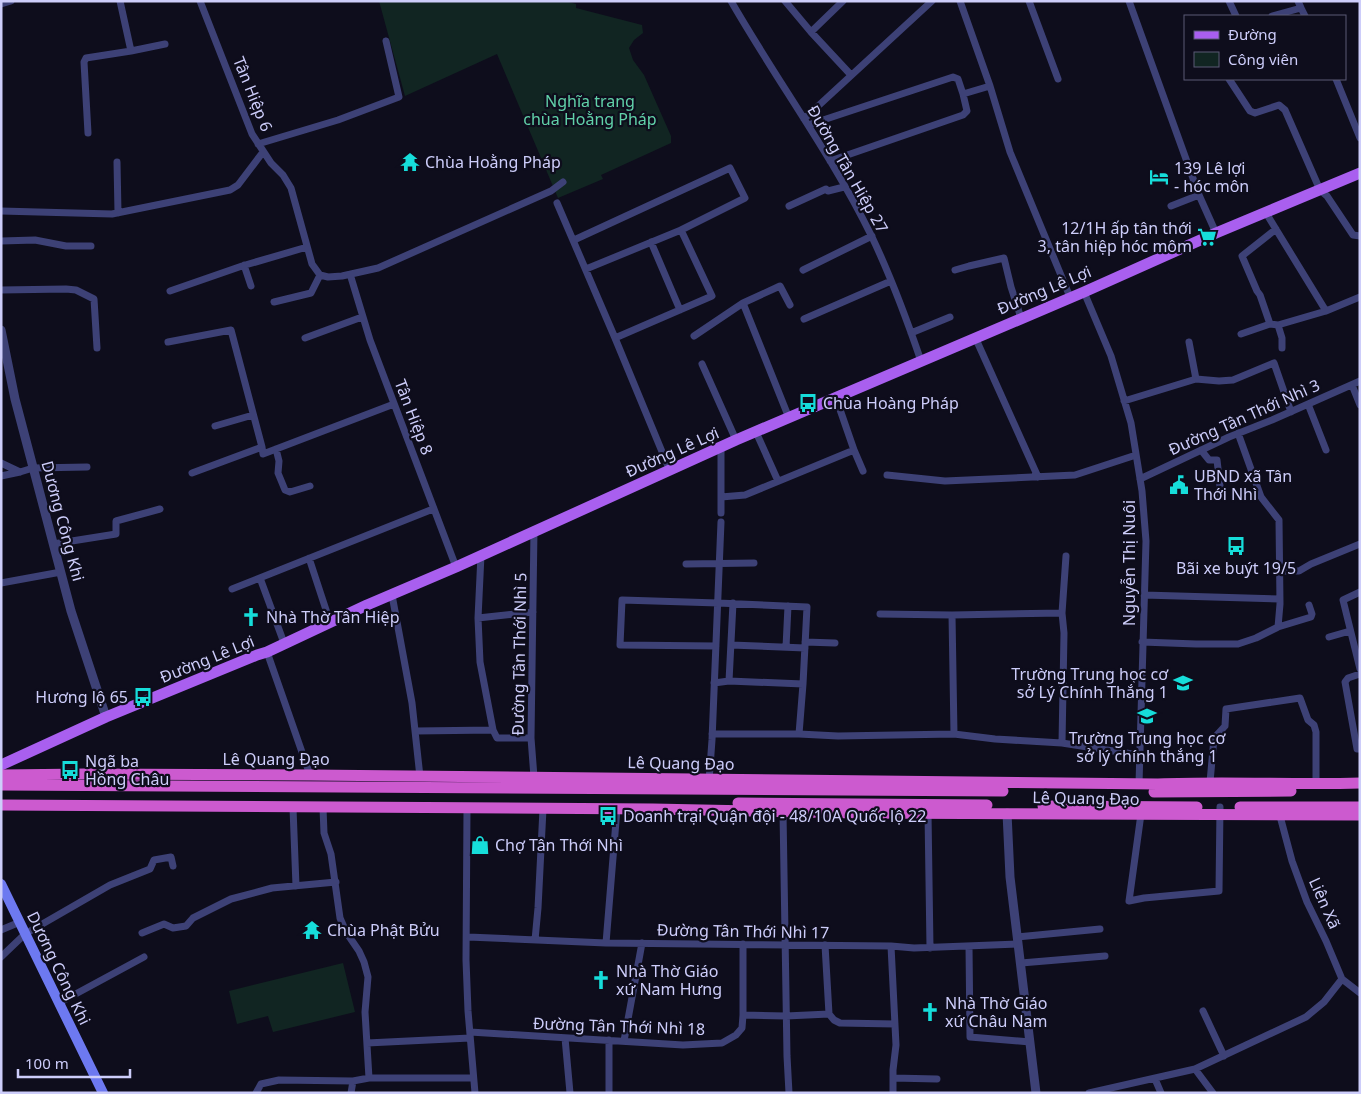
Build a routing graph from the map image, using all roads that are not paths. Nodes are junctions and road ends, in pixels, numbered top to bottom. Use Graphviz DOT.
graph roads {
  1 [pos="11,1"];
  2 [pos="120,1"];
  3 [pos="200,1"];
  4 [pos="731,1"];
  5 [pos="785,1"];
  6 [pos="843,1"];
  7 [pos="932,1"];
  8 [pos="960,1"];
  9 [pos="1029,1"];
  10 [pos="1129,1"];
  11 [pos="1229,1"];
  12 [pos="1,4"];
  13 [pos="1300,5"];
  14 [pos="1236,15"];
  15 [pos="1275,15"];
  16 [pos="811,32"];
  17 [pos="386,41"];
  18 [pos="165,44"];
  19 [pos="131,51"];
  20 [pos="851,75"];
  21 [pos="1058,79"];
  22 [pos="1230,80"];
  23 [pos="1336,80"];
  24 [pos="990,86"];
  25 [pos="963,94"];
  26 [pos="806,122"];
  27 [pos="88,133"];
  28 [pos="1360,138"];
  29 [pos="258,144"];
  30 [pos="263,152"];
  31 [pos="830,161"];
  32 [pos="117,162"];
  33 [pos="1360,173"];
  34 [pos="563,182"];
  35 [pos="844,187"];
  36 [pos="1320,190"];
  37 [pos="1199,195"];
  38 [pos="557,203"];
  39 [pos="789,206"];
  40 [pos="1171,206"];
  41 [pos="1,211"];
  42 [pos="118,213"];
  43 [pos="1266,213"];
  44 [pos="1276,229"];
  45 [pos="681,230"];
  46 [pos="1216,233"];
  47 [pos="872,236"];
  48 [pos="1360,236"];
  49 [pos="574,240"];
  50 [pos="1,241"];
  51 [pos="651,242"];
  52 [pos="91,246"];
  53 [pos="307,247"];
  54 [pos="244,266"];
  55 [pos="586,269"];
  56 [pos="803,270"];
  57 [pos="955,270"];
  58 [pos="350,274"];
  59 [pos="320,275"];
  60 [pos="891,280"];
  61 [pos="251,286"];
  62 [pos="1,290"];
  63 [pos="170,291"];
  64 [pos="1084,292"];
  65 [pos="1070,297"];
  66 [pos="1360,297"];
  67 [pos="274,302"];
  68 [pos="744,303"];
  69 [pos="790,305"];
  70 [pos="680,310"];
  71 [pos="1326,311"];
  72 [pos="362,317"];
  73 [pos="950,317"];
  74 [pos="804,318"];
  75 [pos="1021,318"];
  76 [pos="1270,324"];
  77 [pos="1278,325"];
  78 [pos="1,332"];
  79 [pos="911,333"];
  80 [pos="1242,334"];
  81 [pos="694,336"];
  82 [pos="975,337"];
  83 [pos="305,338"];
  84 [pos="615,338"];
  85 [pos="168,342"];
  86 [pos="1189,342"];
  87 [pos="97,348"];
  88 [pos="1282,348"];
  89 [pos="922,361"];
  90 [pos="702,364"];
  91 [pos="1196,379"];
  92 [pos="1360,381"];
  93 [pos="1352,385"];
  94 [pos="836,398"];
  95 [pos="1124,401"];
  96 [pos="394,404"];
  97 [pos="1308,404"];
  98 [pos="1360,406"];
  99 [pos="1291,412"];
  100 [pos="253,415"];
  101 [pos="789,418"];
  102 [pos="215,426"];
  103 [pos="756,432"];
  104 [pos="1238,433"];
  105 [pos="736,440"];
  106 [pos="262,447"];
  107 [pos="721,448"];
  108 [pos="276,449"];
  109 [pos="854,450"];
  110 [pos="1201,450"];
  111 [pos="1326,450"];
  112 [pos="1136,455"];
  113 [pos="1,464"];
  114 [pos="87,467"];
  115 [pos="33,468"];
  116 [pos="670,471"];
  117 [pos="863,471"];
  118 [pos="20,472"];
  119 [pos="192,473"];
  120 [pos="887,475"];
  121 [pos="1,476"];
  122 [pos="1038,477"];
  123 [pos="1140,479"];
  124 [pos="778,481"];
  125 [pos="310,486"];
  126 [pos="721,497"];
  127 [pos="1208,497"];
  128 [pos="160,509"];
  129 [pos="434,509"];
  130 [pos="721,513"];
  131 [pos="721,522"];
  132 [pos="534,530"];
  133 [pos="53,544"];
  134 [pos="1360,544"];
  135 [pos="481,555"];
  136 [pos="1066,556"];
  137 [pos="309,558"];
  138 [pos="720,563"];
  139 [pos="754,563"];
  140 [pos="686,564"];
  141 [pos="456,567"];
  142 [pos="1280,571"];
  143 [pos="61,572"];
  144 [pos="260,578"];
  145 [pos="1,583"];
  146 [pos="232,589"];
  147 [pos="1360,592"];
  148 [pos="392,595"];
  149 [pos="1144,595"];
  150 [pos="1280,599"];
  151 [pos="718,602"];
  152 [pos="733,603"];
  153 [pos="1309,605"];
  154 [pos="788,606"];
  155 [pos="533,612"];
  156 [pos="1062,613"];
  157 [pos="880,614"];
  158 [pos="952,615"];
  159 [pos="478,618"];
  160 [pos="330,622"];
  161 [pos="1278,627"];
  162 [pos="1350,631"];
  163 [pos="1329,637"];
  164 [pos="1142,642"];
  165 [pos="284,643"];
  166 [pos="835,643"];
  167 [pos="805,645"];
  168 [pos="716,646"];
  169 [pos="731,646"];
  170 [pos="786,647"];
  171 [pos="267,652"];
  172 [pos="1360,669"];
  173 [pos="1360,674"];
  174 [pos="730,681"];
  175 [pos="714,683"];
  176 [pos="803,684"];
  177 [pos="106,717"];
  178 [pos="493,730"];
  179 [pos="416,731"];
  180 [pos="712,734"];
  181 [pos="800,734"];
  182 [pos="954,734"];
  183 [pos="531,738"];
  184 [pos="1062,743"];
  185 [pos="1360,749"];
  186 [pos="1139,755"];
  187 [pos="1,765"];
  188 [pos="1,775"];
  189 [pos="310,775"];
  190 [pos="420,777"];
  191 [pos="534,777"];
  192 [pos="1210,782"];
  193 [pos="1360,783"];
  194 [pos="1316,784"];
  195 [pos="1,785"];
  196 [pos="709,785"];
  197 [pos="1139,788"];
  198 [pos="1360,791"];
  199 [pos="1,798"];
  200 [pos="1,805"];
  201 [pos="294,808"];
  202 [pos="324,808"];
  203 [pos="1360,808"];
  204 [pos="467,809"];
  205 [pos="543,809"];
  206 [pos="616,809"];
  207 [pos="1140,810"];
  208 [pos="1220,811"];
  209 [pos="783,812"];
  210 [pos="928,813"];
  211 [pos="1007,813"];
  212 [pos="1360,815"];
  213 [pos="1280,816"];
  214 [pos="173,866"];
  215 [pos="336,882"];
  216 [pos="1,884"];
  217 [pos="296,886"];
  218 [pos="20,922"];
  219 [pos="1100,929"];
  220 [pos="1,930"];
  221 [pos="142,933"];
  222 [pos="25,934"];
  223 [pos="468,937"];
  224 [pos="535,940"];
  225 [pos="1018,941"];
  226 [pos="606,943"];
  227 [pos="642,943"];
  228 [pos="743,944"];
  229 [pos="786,945"];
  230 [pos="825,945"];
  231 [pos="891,946"];
  232 [pos="969,946"];
  233 [pos="930,948"];
  234 [pos="1,956"];
  235 [pos="1105,956"];
  236 [pos="144,957"];
  237 [pos="1021,963"];
  238 [pos="1342,979"];
  239 [pos="1360,993"];
  240 [pos="59,1003"];
  241 [pos="1203,1011"];
  242 [pos="829,1014"];
  243 [pos="743,1015"];
  244 [pos="786,1016"];
  245 [pos="895,1024"];
  246 [pos="470,1035"];
  247 [pos="565,1038"];
  248 [pos="610,1040"];
  249 [pos="624,1041"];
  250 [pos="1030,1042"];
  251 [pos="367,1043"];
  252 [pos="1224,1056"];
  253 [pos="1195,1069"];
  254 [pos="369,1078"];
  255 [pos="473,1078"];
  256 [pos="893,1078"];
  257 [pos="937,1079"];
  258 [pos="1155,1079"];
  259 [pos="354,1081"];
  260 [pos="103,1093"];
  261 [pos="256,1093"];
  262 [pos="351,1093"];
  263 [pos="475,1093"];
  264 [pos="570,1093"];
  265 [pos="609,1093"];
  266 [pos="789,1093"];
  267 [pos="893,1093"];
  268 [pos="1036,1093"];
  269 [pos="1089,1093"];
  270 [pos="1160,1093"];
  271 [pos="1213,1093"];
  1 -- 12 [label="street"];
  2 -- 19 [label="street"];
  3 -- 29 [label="street, Tân Hiệp 6"];
  4 -- 26 [label="street, Đường Tân Hiệp 27"];
  5 -- 16 [label="street"];
  6 -- 16 [label="street"];
  7 -- 20 [label="street"];
  8 -- 24 [label="street"];
  9 -- 21 [label="street"];
  10 -- 37 [label="street"];
  11 -- 14 [label="street"];
  13 -- 15 [label="street"];
  16 -- 20 [label="street"];
  17 -- 29 [label="street"];
  18 -- 19 [label="street"];
  19 -- 27 [label="street"];
  20 -- 26 [label="street"];
  22 -- 36 [label="street"];
  23 -- 28 [label="street"];
  24 -- 25 [label="street"];
  24 -- 65 [label="street"];
  25 -- 26 [label="street"];
  25 -- 31 [label="street"];
  26 -- 31 [label="street, Đường Tân Hiệp 27"];
  29 -- 30 [label="street, Tân Hiệp 6"];
  30 -- 42 [label="street"];
  30 -- 53 [label="street, Tân Hiệp 6"];
  31 -- 35 [label="street, Đường Tân Hiệp 27"];
  32 -- 42 [label="street"];
  33 -- 36 [label="main road, Đường Lê Lợi"];
  34 -- 58 [label="street"];
  35 -- 39 [label="street"];
  35 -- 47 [label="street, Đường Tân Hiệp 27"];
  36 -- 43 [label="main road, Đường Lê Lợi"];
  36 -- 48 [label="street"];
  37 -- 40 [label="street"];
  37 -- 46 [label="street"];
  38 -- 49 [label="street"];
  41 -- 42 [label="street"];
  43 -- 44 [label="street"];
  43 -- 46 [label="main road, Đường Lê Lợi"];
  44 -- 71 [label="street"];
  44 -- 76 [label="street"];
  45 -- 49 [label="street"];
  45 -- 51 [label="street"];
  45 -- 70 [label="street"];
  46 -- 64 [label="main road, Đường Lê Lợi"];
  47 -- 56 [label="street"];
  47 -- 60 [label="street, Đường Tân Hiệp 27"];
  49 -- 55 [label="street"];
  50 -- 52 [label="street"];
  51 -- 55 [label="street"];
  51 -- 70 [label="street"];
  53 -- 54 [label="street"];
  53 -- 59 [label="street, Tân Hiệp 6"];
  54 -- 61 [label="street"];
  54 -- 63 [label="street"];
  55 -- 84 [label="street"];
  57 -- 75 [label="street"];
  58 -- 59 [label="street"];
  58 -- 72 [label="street, Tân Hiệp 8"];
  59 -- 67 [label="street"];
  60 -- 74 [label="street"];
  60 -- 79 [label="street, Đường Tân Hiệp 27"];
  62 -- 87 [label="street"];
  64 -- 65 [label="main road, Đường Lê Lợi"];
  64 -- 95 [label="street, Nguyễn Thị Nuôi"];
  65 -- 75 [label="main road, Đường Lê Lợi"];
  66 -- 71 [label="street"];
  68 -- 69 [label="street"];
  68 -- 81 [label="street"];
  68 -- 101 [label="street"];
  70 -- 84 [label="street"];
  71 -- 77 [label="street"];
  72 -- 83 [label="street"];
  72 -- 96 [label="street, Tân Hiệp 8"];
  73 -- 79 [label="street"];
  75 -- 82 [label="main road, Đường Lê Lợi"];
  76 -- 77 [label="street"];
  76 -- 80 [label="street"];
  77 -- 88 [label="street"];
  78 -- 115 [label="street, Dương Công Khi"];
  79 -- 89 [label="street, Đường Tân Hiệp 27"];
  82 -- 89 [label="main road, Đường Lê Lợi"];
  82 -- 122 [label="street"];
  84 -- 116 [label="street"];
  85 -- 100 [label="street"];
  86 -- 91 [label="street"];
  89 -- 94 [label="main road, Đường Lê Lợi"];
  90 -- 105 [label="street"];
  91 -- 95 [label="street"];
  91 -- 99 [label="street"];
  92 -- 93 [label="street, Đường Tân Thới Nhì 3"];
  93 -- 97 [label="street, Đường Tân Thới Nhì 3"];
  93 -- 98 [label="street"];
  94 -- 101 [label="main road, Đường Lê Lợi"];
  94 -- 109 [label="street"];
  95 -- 112 [label="street, Nguyễn Thị Nuôi"];
  96 -- 108 [label="street"];
  96 -- 129 [label="street, Tân Hiệp 8"];
  97 -- 99 [label="street, Đường Tân Thới Nhì 3"];
  97 -- 111 [label="street"];
  99 -- 104 [label="street, Đường Tân Thới Nhì 3"];
  100 -- 102 [label="street"];
  100 -- 106 [label="street"];
  101 -- 103 [label="main road, Đường Lê Lợi"];
  103 -- 105 [label="main road, Đường Lê Lợi"];
  103 -- 124 [label="street"];
  104 -- 110 [label="street, Đường Tân Thới Nhì 3"];
  104 -- 142 [label="street"];
  105 -- 107 [label="main road, Đường Lê Lợi"];
  106 -- 108 [label="street"];
  106 -- 119 [label="street"];
  107 -- 116 [label="main road, Đường Lê Lợi"];
  107 -- 126 [label="street"];
  108 -- 125 [label="street"];
  109 -- 117 [label="street"];
  109 -- 124 [label="street"];
  110 -- 123 [label="street, Đường Tân Thới Nhì 3"];
  110 -- 127 [label="street"];
  112 -- 122 [label="street"];
  112 -- 123 [label="street, Nguyễn Thị Nuôi"];
  113 -- 118 [label="street"];
  114 -- 115 [label="street"];
  115 -- 118 [label="street"];
  115 -- 133 [label="street, Dương Công Khi"];
  116 -- 132 [label="main road, Đường Lê Lợi"];
  118 -- 121 [label="street"];
  120 -- 122 [label="street"];
  123 -- 149 [label="street, Nguyễn Thị Nuôi"];
  124 -- 126 [label="street"];
  126 -- 130 [label="street"];
  128 -- 133 [label="street"];
  129 -- 137 [label="street"];
  129 -- 141 [label="street, Tân Hiệp 8"];
  131 -- 138 [label="street"];
  132 -- 135 [label="main road, Đường Lê Lợi"];
  132 -- 155 [label="street, Đường Tân Thới Nhì 5"];
  133 -- 143 [label="street, Dương Công Khi"];
  134 -- 142 [label="street"];
  135 -- 141 [label="main road, Đường Lê Lợi"];
  135 -- 159 [label="street"];
  136 -- 156 [label="street"];
  137 -- 144 [label="street"];
  137 -- 160 [label="street"];
  138 -- 139 [label="street"];
  138 -- 140 [label="street"];
  138 -- 151 [label="street"];
  141 -- 148 [label="main road, Đường Lê Lợi"];
  142 -- 150 [label="street"];
  143 -- 145 [label="street"];
  143 -- 177 [label="street, Dương Công Khi"];
  144 -- 146 [label="street"];
  144 -- 165 [label="street"];
  147 -- 162 [label="street"];
  148 -- 160 [label="main road, Đường Lê Lợi"];
  148 -- 179 [label="street"];
  149 -- 150 [label="street"];
  149 -- 164 [label="street, Nguyễn Thị Nuôi"];
  150 -- 161 [label="street"];
  151 -- 152 [label="street"];
  151 -- 168 [label="street"];
  151 -- 168 [label="street"];
  152 -- 154 [label="street"];
  152 -- 169 [label="street"];
  153 -- 161 [label="street"];
  154 -- 167 [label="street"];
  154 -- 170 [label="street"];
  155 -- 159 [label="street"];
  155 -- 183 [label="street, Đường Tân Thới Nhì 5"];
  156 -- 158 [label="street"];
  156 -- 184 [label="street"];
  157 -- 158 [label="street"];
  158 -- 182 [label="street"];
  159 -- 178 [label="street"];
  160 -- 165 [label="main road, Đường Lê Lợi"];
  161 -- 164 [label="street"];
  162 -- 163 [label="street"];
  162 -- 172 [label="street"];
  164 -- 186 [label="street, Nguyễn Thị Nuôi"];
  165 -- 171 [label="main road, Đường Lê Lợi"];
  166 -- 167 [label="street"];
  167 -- 170 [label="street"];
  167 -- 176 [label="street"];
  168 -- 175 [label="street"];
  169 -- 170 [label="street"];
  169 -- 174 [label="street"];
  171 -- 177 [label="main road, Đường Lê Lợi"];
  171 -- 189 [label="street"];
  173 -- 185 [label="street"];
  174 -- 175 [label="street"];
  174 -- 176 [label="street"];
  175 -- 180 [label="street"];
  176 -- 181 [label="street"];
  177 -- 187 [label="main road, Đường Lê Lợi"];
  178 -- 179 [label="street"];
  178 -- 183 [label="street"];
  179 -- 190 [label="street"];
  180 -- 181 [label="street"];
  180 -- 196 [label="street"];
  181 -- 182 [label="street"];
  182 -- 184 [label="street"];
  183 -- 191 [label="street, Đường Tân Thới Nhì 5"];
  184 -- 186 [label="street"];
  186 -- 197 [label="street, Nguyễn Thị Nuôi"];
  188 -- 189 [label="highway, Lê Quang Đạo"];
  189 -- 190 [label="highway, Lê Quang Đạo"];
  190 -- 191 [label="highway, Lê Quang Đạo"];
  191 -- 196 [label="highway, Lê Quang Đạo"];
  192 -- 194 [label="highway, Lê Quang Đạo"];
  192 -- 194 [label="street"];
  192 -- 197 [label="highway, Lê Quang Đạo"];
  193 -- 194 [label="highway, Lê Quang Đạo"];
  195 -- 196 [label="highway, Lê Quang Đạo"];
  196 -- 197 [label="highway, Lê Quang Đạo"];
  197 -- 198 [label="highway, Lê Quang Đạo"];
  197 -- 207 [label="highway"];
  199 -- 207 [label="highway, Lê Quang Đạo"];
  200 -- 201 [label="highway, Lê Quang Đạo"];
  201 -- 202 [label="highway, Lê Quang Đạo"];
  201 -- 217 [label="street"];
  202 -- 204 [label="highway, Lê Quang Đạo"];
  202 -- 215 [label="street"];
  203 -- 208 [label="highway, Lê Quang Đạo"];
  204 -- 205 [label="highway, Lê Quang Đạo"];
  204 -- 223 [label="street"];
  205 -- 206 [label="highway, Lê Quang Đạo"];
  205 -- 224 [label="street"];
  206 -- 209 [label="highway, Lê Quang Đạo"];
  206 -- 226 [label="street"];
  207 -- 208 [label="highway, Lê Quang Đạo"];
  207 -- 208 [label="street"];
  207 -- 211 [label="highway, Lê Quang Đạo"];
  208 -- 213 [label="highway, Lê Quang Đạo"];
  209 -- 210 [label="highway, Lê Quang Đạo"];
  209 -- 229 [label="street"];
  210 -- 211 [label="highway, Lê Quang Đạo"];
  210 -- 233 [label="street"];
  211 -- 225 [label="street"];
  212 -- 213 [label="highway, Lê Quang Đạo"];
  213 -- 238 [label="street, Liên Xã"];
  214 -- 222 [label="street"];
  215 -- 217 [label="street"];
  215 -- 251 [label="street"];
  216 -- 218 [label="main road, Dương Công Khi"];
  217 -- 221 [label="street"];
  218 -- 220 [label="street"];
  218 -- 222 [label="main road, Dương Công Khi"];
  219 -- 225 [label="street, Đường Tân Thới Nhì 17"];
  222 -- 234 [label="street"];
  222 -- 240 [label="main road, Dương Công Khi"];
  223 -- 224 [label="street, Đường Tân Thới Nhì 17"];
  223 -- 246 [label="street"];
  224 -- 226 [label="street, Đường Tân Thới Nhì 17"];
  225 -- 232 [label="street, Đường Tân Thới Nhì 17"];
  225 -- 237 [label="street"];
  226 -- 227 [label="street, Đường Tân Thới Nhì 17"];
  227 -- 228 [label="street, Đường Tân Thới Nhì 17"];
  227 -- 249 [label="street"];
  228 -- 229 [label="street, Đường Tân Thới Nhì 17"];
  228 -- 243 [label="street"];
  229 -- 230 [label="street, Đường Tân Thới Nhì 17"];
  229 -- 244 [label="street"];
  230 -- 231 [label="street, Đường Tân Thới Nhì 17"];
  230 -- 242 [label="street"];
  231 -- 233 [label="street, Đường Tân Thới Nhì 17"];
  231 -- 245 [label="street"];
  232 -- 233 [label="street, Đường Tân Thới Nhì 17"];
  232 -- 250 [label="street"];
  235 -- 237 [label="street"];
  236 -- 240 [label="street"];
  237 -- 250 [label="street"];
  238 -- 239 [label="street, Liên Xã"];
  238 -- 252 [label="street"];
  240 -- 260 [label="main road, Dương Công Khi"];
  241 -- 252 [label="street"];
  242 -- 244 [label="street"];
  242 -- 245 [label="street"];
  243 -- 244 [label="street"];
  243 -- 249 [label="street, Đường Tân Thới Nhì 18"];
  244 -- 266 [label="street"];
  245 -- 256 [label="street"];
  246 -- 247 [label="street, Đường Tân Thới Nhì 18"];
  246 -- 251 [label="street, Đường Tân Thới Nhì 18"];
  246 -- 255 [label="street"];
  247 -- 248 [label="street, Đường Tân Thới Nhì 18"];
  247 -- 264 [label="street"];
  248 -- 249 [label="street, Đường Tân Thới Nhì 18"];
  248 -- 265 [label="street"];
  250 -- 268 [label="street"];
  251 -- 254 [label="street"];
  252 -- 253 [label="street"];
  253 -- 258 [label="street"];
  253 -- 271 [label="street"];
  254 -- 255 [label="street"];
  254 -- 259 [label="street"];
  255 -- 263 [label="street"];
  256 -- 257 [label="street"];
  256 -- 267 [label="street"];
  258 -- 269 [label="street"];
  258 -- 270 [label="street"];
  259 -- 261 [label="street"];
  259 -- 262 [label="street"];
}
